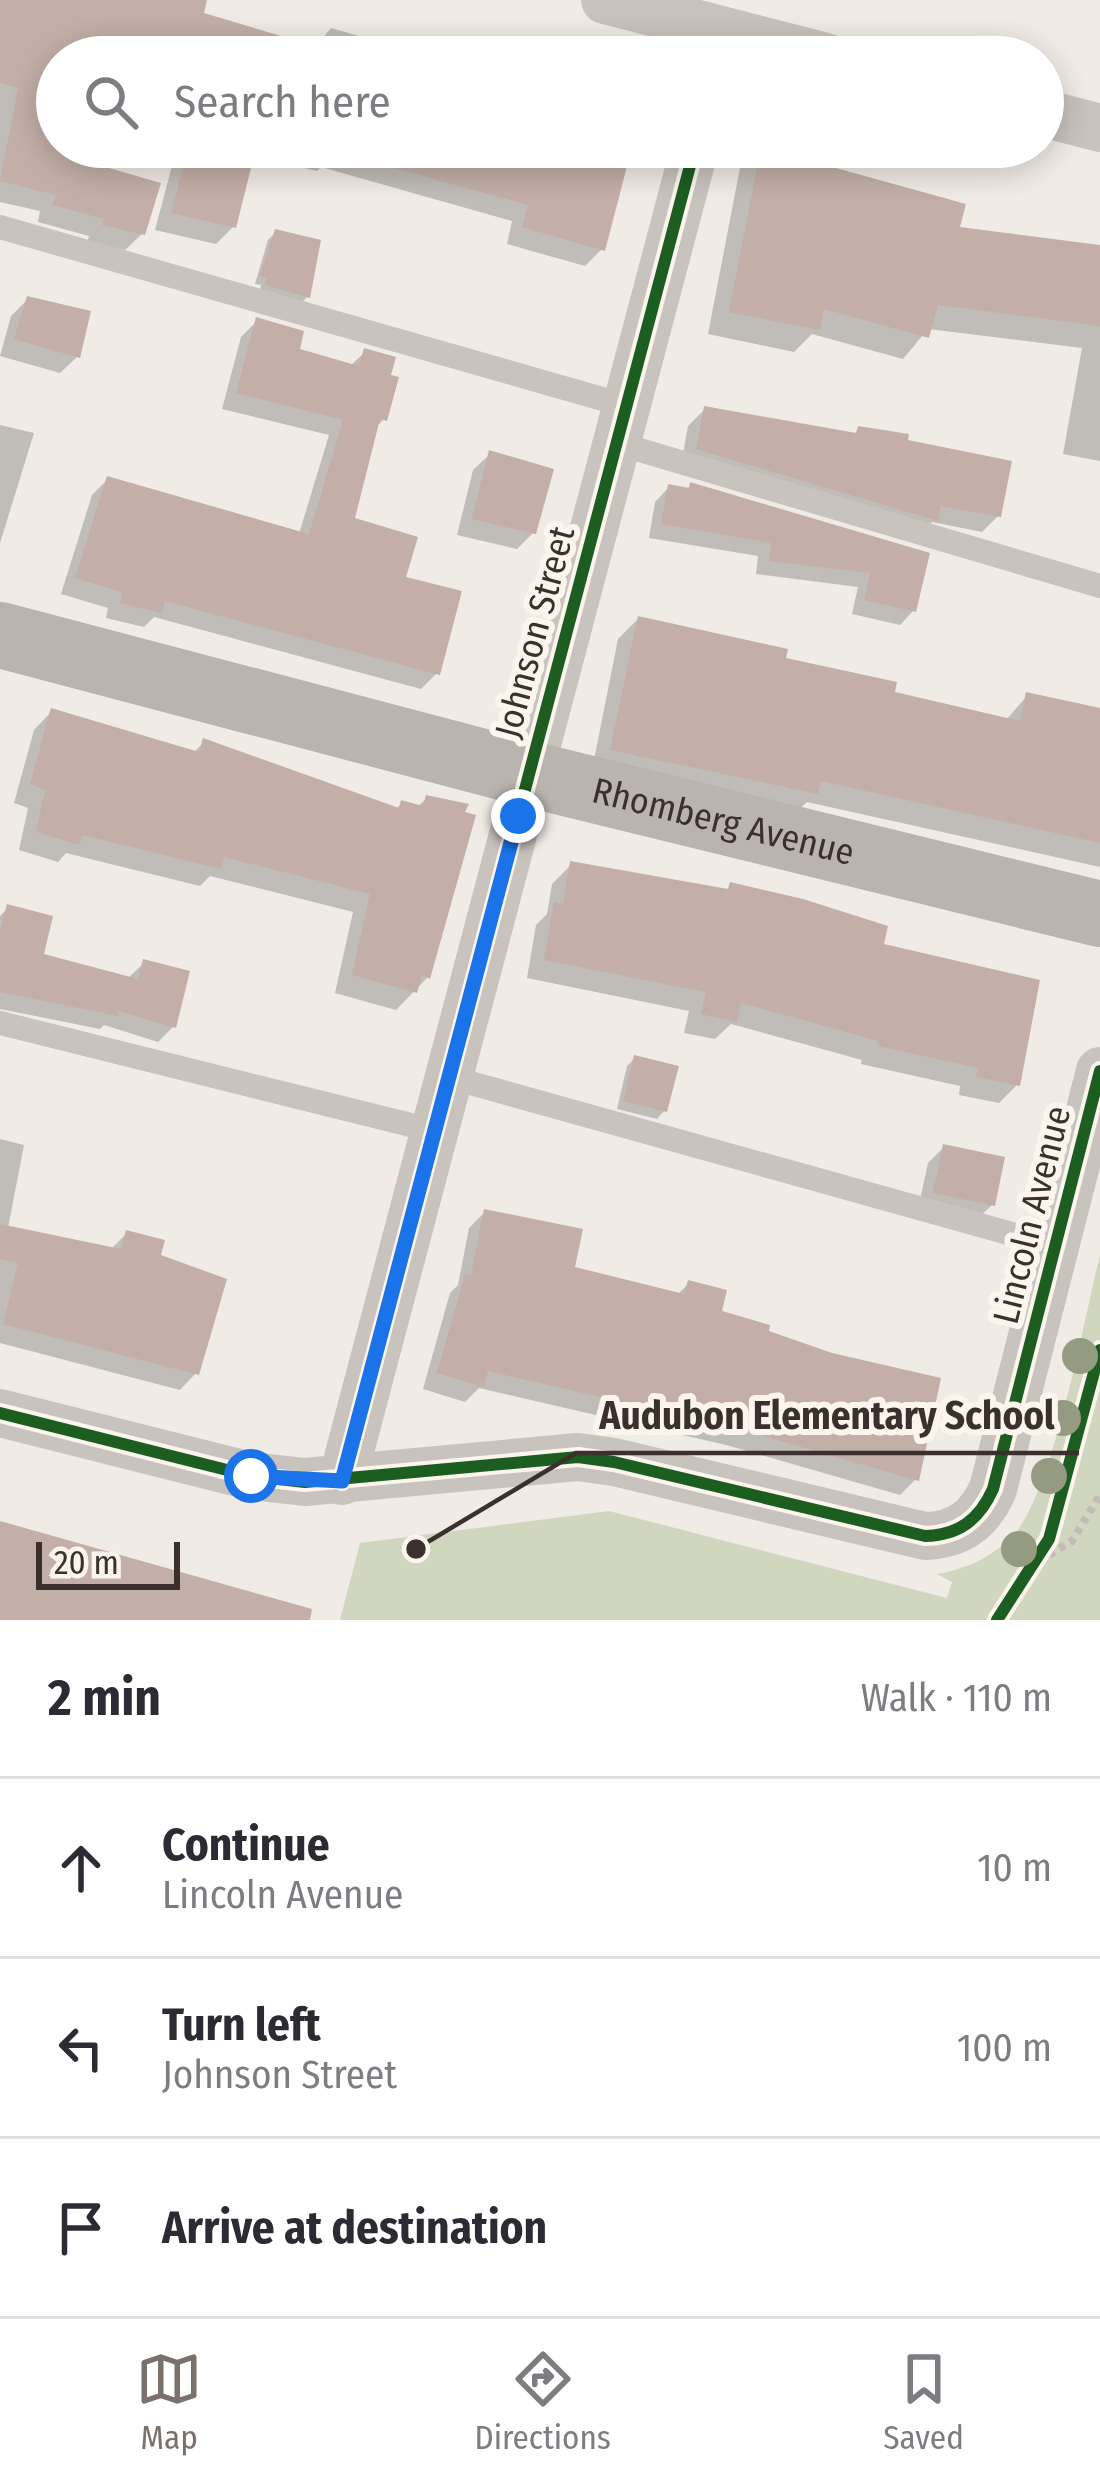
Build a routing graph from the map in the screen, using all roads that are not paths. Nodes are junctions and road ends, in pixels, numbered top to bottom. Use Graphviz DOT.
graph roads {
  1 [pos="605,0"];
  2 [pos="702,36"];
  3 [pos="1064,119"];
  4 [pos="1100,128"];
  5 [pos="689,168"];
  6 [pos="0,227"];
  7 [pos="622,424"];
  8 [pos="1100,586"];
  9 [pos="0,635"];
  10 [pos="529,774"];
  11 [pos="1100,914"];
  12 [pos="0,1023"];
  13 [pos="1100,1071"];
  14 [pos="449,1077"];
  15 [pos="435,1131"];
  16 [pos="1055,1246"];
  17 [pos="0,1413"];
  18 [pos="342,1481"];
  1 -- 2 [label="street"];
  3 -- 4 [label="street"];
  5 -- 7 [label="street, Johnson Street"];
  6 -- 7 [label="lane"];
  7 -- 8 [label="lane"];
  7 -- 10 [label="street, Johnson Street"];
  9 -- 10 [label="main road, Rhomberg Avenue"];
  10 -- 11 [label="main road, Rhomberg Avenue"];
  10 -- 14 [label="street, Johnson Street"];
  12 -- 15 [label="lane"];
  13 -- 16 [label="street, Lincoln Avenue"];
  14 -- 15 [label="street, Johnson Street"];
  14 -- 16 [label="lane"];
  15 -- 18 [label="street, Johnson Street"];
  16 -- 18 [label="street, Lincoln Avenue"];
  17 -- 18 [label="street, Lincoln Avenue"];
}
